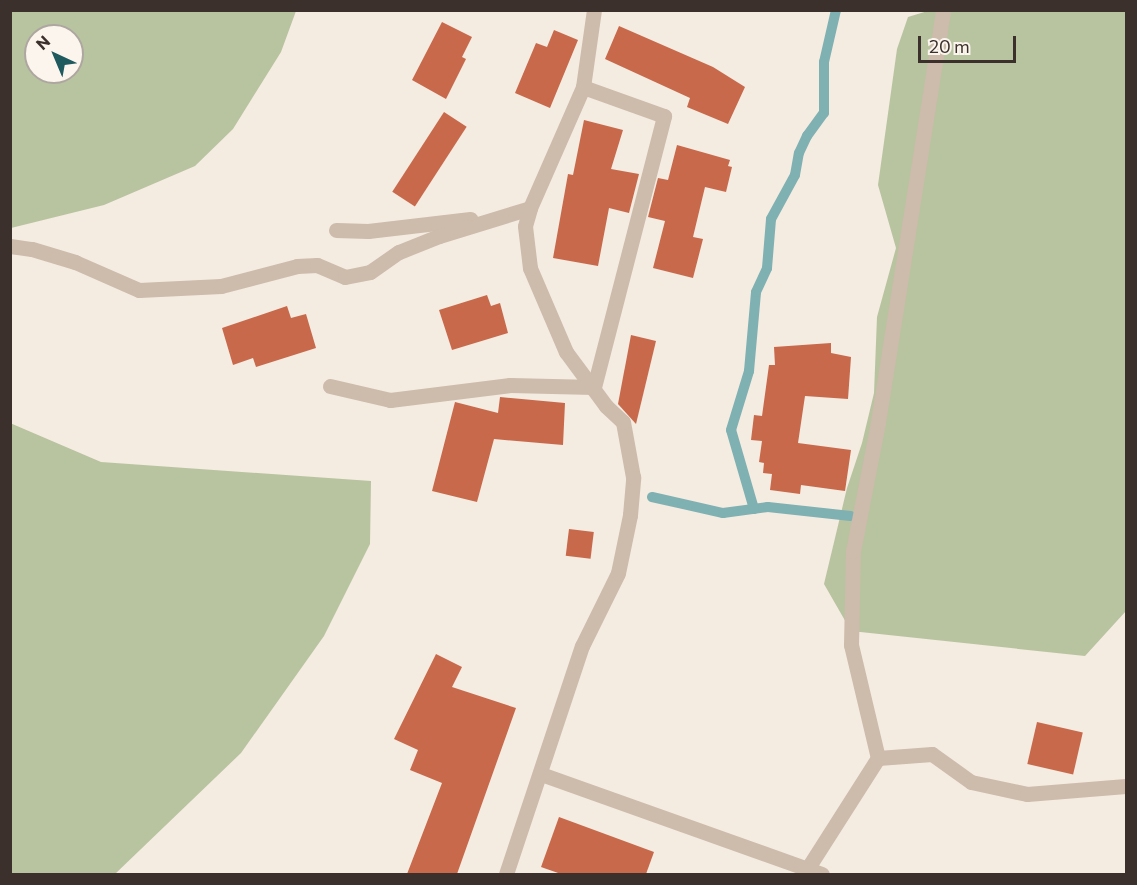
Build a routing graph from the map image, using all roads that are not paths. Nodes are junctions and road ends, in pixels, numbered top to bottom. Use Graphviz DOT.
graph roads {
  1 [pos="594,10"];
  2 [pos="943,10"];
  3 [pos="583,87"];
  4 [pos="530,208"];
  5 [pos="509,215"];
  6 [pos="336,230"];
  7 [pos="10,246"];
  8 [pos="330,386"];
  9 [pos="594,387"];
  10 [pos="878,758"];
  11 [pos="541,774"];
  12 [pos="1126,786"];
  13 [pos="811,873"];
  14 [pos="506,874"];
  1 -- 3 [label="street"];
  2 -- 10 [label="street"];
  3 -- 4 [label="street"];
  3 -- 9 [label="street"];
  4 -- 5 [label="street"];
  4 -- 9 [label="street"];
  5 -- 6 [label="street"];
  5 -- 7 [label="street"];
  8 -- 9 [label="street"];
  9 -- 11 [label="street"];
  10 -- 12 [label="street"];
  10 -- 13 [label="street"];
  11 -- 13 [label="street"];
  11 -- 14 [label="street"];
}
